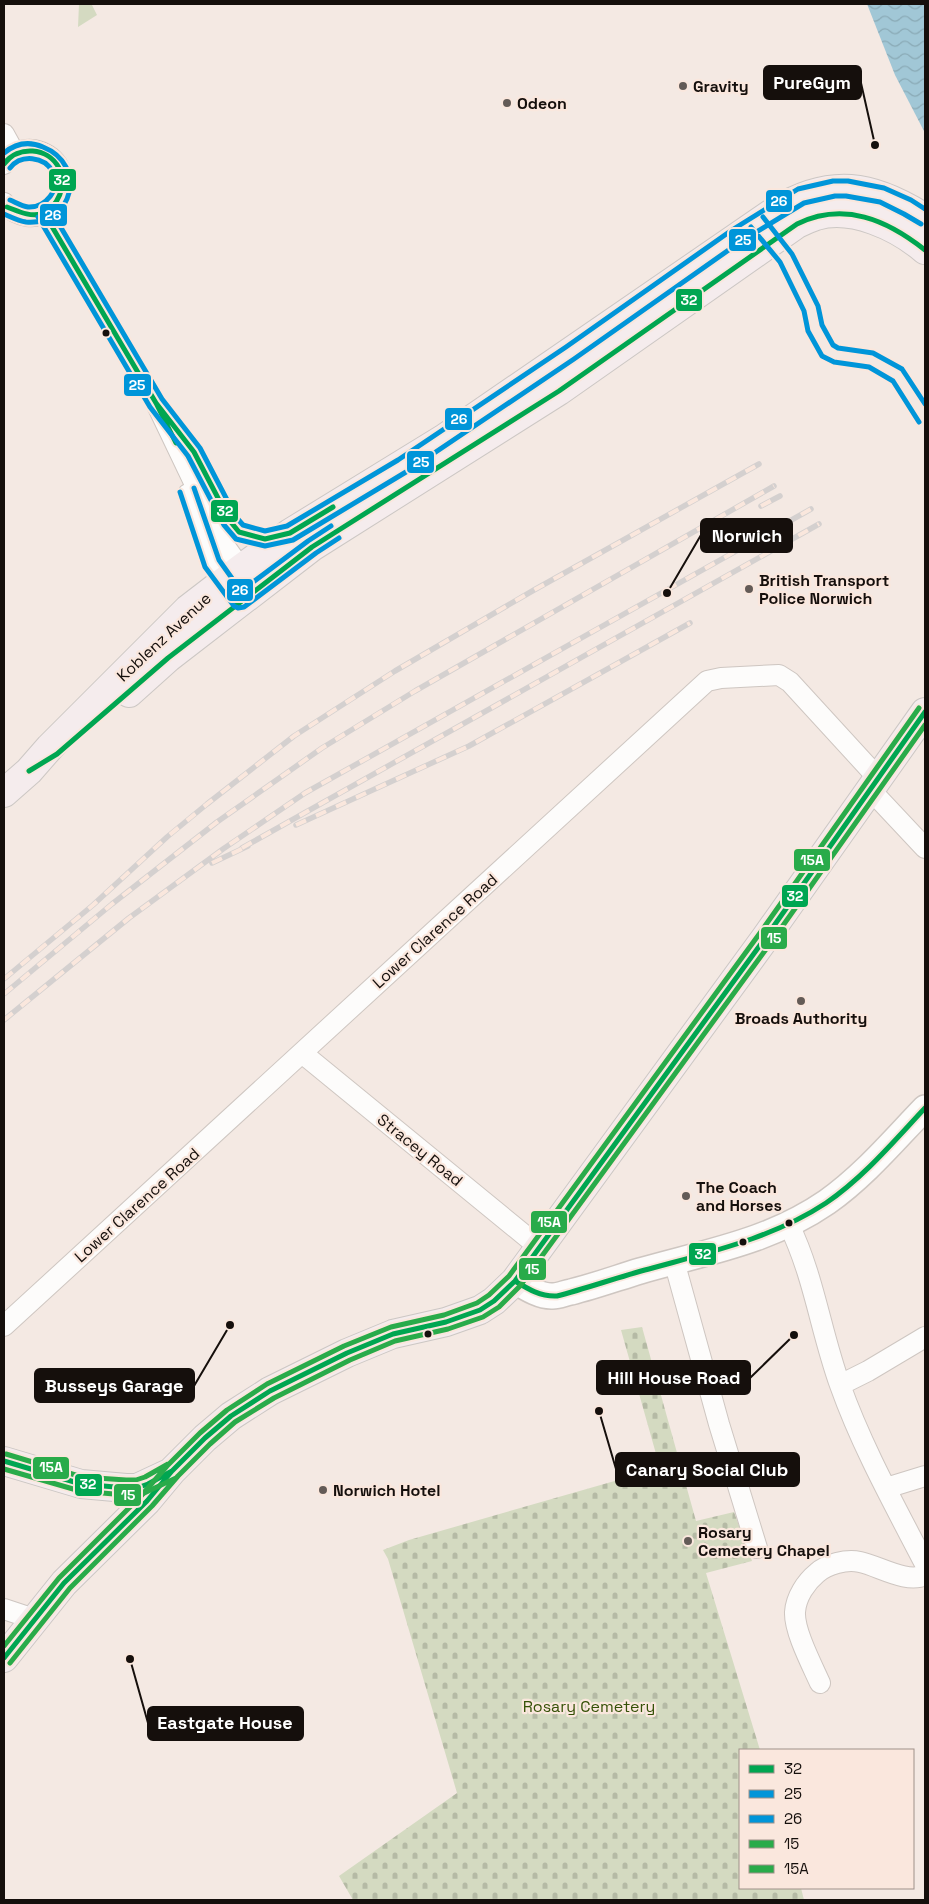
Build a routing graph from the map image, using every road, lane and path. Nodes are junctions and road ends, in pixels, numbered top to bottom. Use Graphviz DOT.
graph roads {
  1 [pos="4,134"];
  2 [pos="9,159"];
  3 [pos="4,204"];
  4 [pos="44,213"];
  5 [pos="925,218"];
  6 [pos="925,250"];
  7 [pos="156,403"];
  8 [pos="290,533"];
  9 [pos="240,585"];
  10 [pos="925,712"];
  11 [pos="874,785"];
  12 [pos="4,793"];
  13 [pos="925,848"];
  14 [pos="302,1053"];
  15 [pos="925,1108"];
  16 [pos="789,1225"];
  17 [pos="539,1247"];
  18 [pos="674,1261"];
  19 [pos="515,1281"];
  20 [pos="4,1326"];
  21 [pos="925,1337"];
  22 [pos="840,1385"];
  23 [pos="4,1461"];
  24 [pos="172,1471"];
  25 [pos="925,1476"];
  26 [pos="81,1484"];
  27 [pos="886,1488"];
  28 [pos="109,1539"];
  29 [pos="757,1548"];
  30 [pos="925,1564"];
  31 [pos="925,1575"];
  32 [pos="4,1609"];
  33 [pos="33,1621"];
  34 [pos="4,1658"];
  35 [pos="820,1683"];
  1 -- 2 [label="street"];
  2 -- 4 [label="street"];
  3 -- 4 [label="street"];
  4 -- 7 [label="street"];
  5 -- 8 [label="main road, Koblenz Avenue"];
  6 -- 9 [label="main road, Koblenz Avenue"];
  7 -- 8 [label="street"];
  7 -- 9 [label="street"];
  8 -- 9 [label="main road, Koblenz Avenue"];
  9 -- 12 [label="main road, Koblenz Avenue"];
  10 -- 11 [label="main road"];
  11 -- 13 [label="street"];
  11 -- 14 [label="street, Lower Clarence Road"];
  11 -- 17 [label="main road"];
  14 -- 17 [label="street, Stracey Road"];
  14 -- 20 [label="street, Lower Clarence Road"];
  15 -- 16 [label="street"];
  16 -- 18 [label="street"];
  16 -- 22 [label="street"];
  17 -- 19 [label="main road"];
  18 -- 19 [label="street"];
  18 -- 29 [label="street"];
  19 -- 24 [label="main road"];
  21 -- 22 [label="street"];
  22 -- 27 [label="street"];
  23 -- 26 [label="main road"];
  24 -- 26 [label="main road"];
  24 -- 28 [label="main road"];
  25 -- 27 [label="street"];
  26 -- 28 [label="main road"];
  27 -- 30 [label="street"];
  28 -- 33 [label="main road"];
  31 -- 35 [label="street"];
  32 -- 33 [label="street"];
  33 -- 34 [label="main road"];
}
